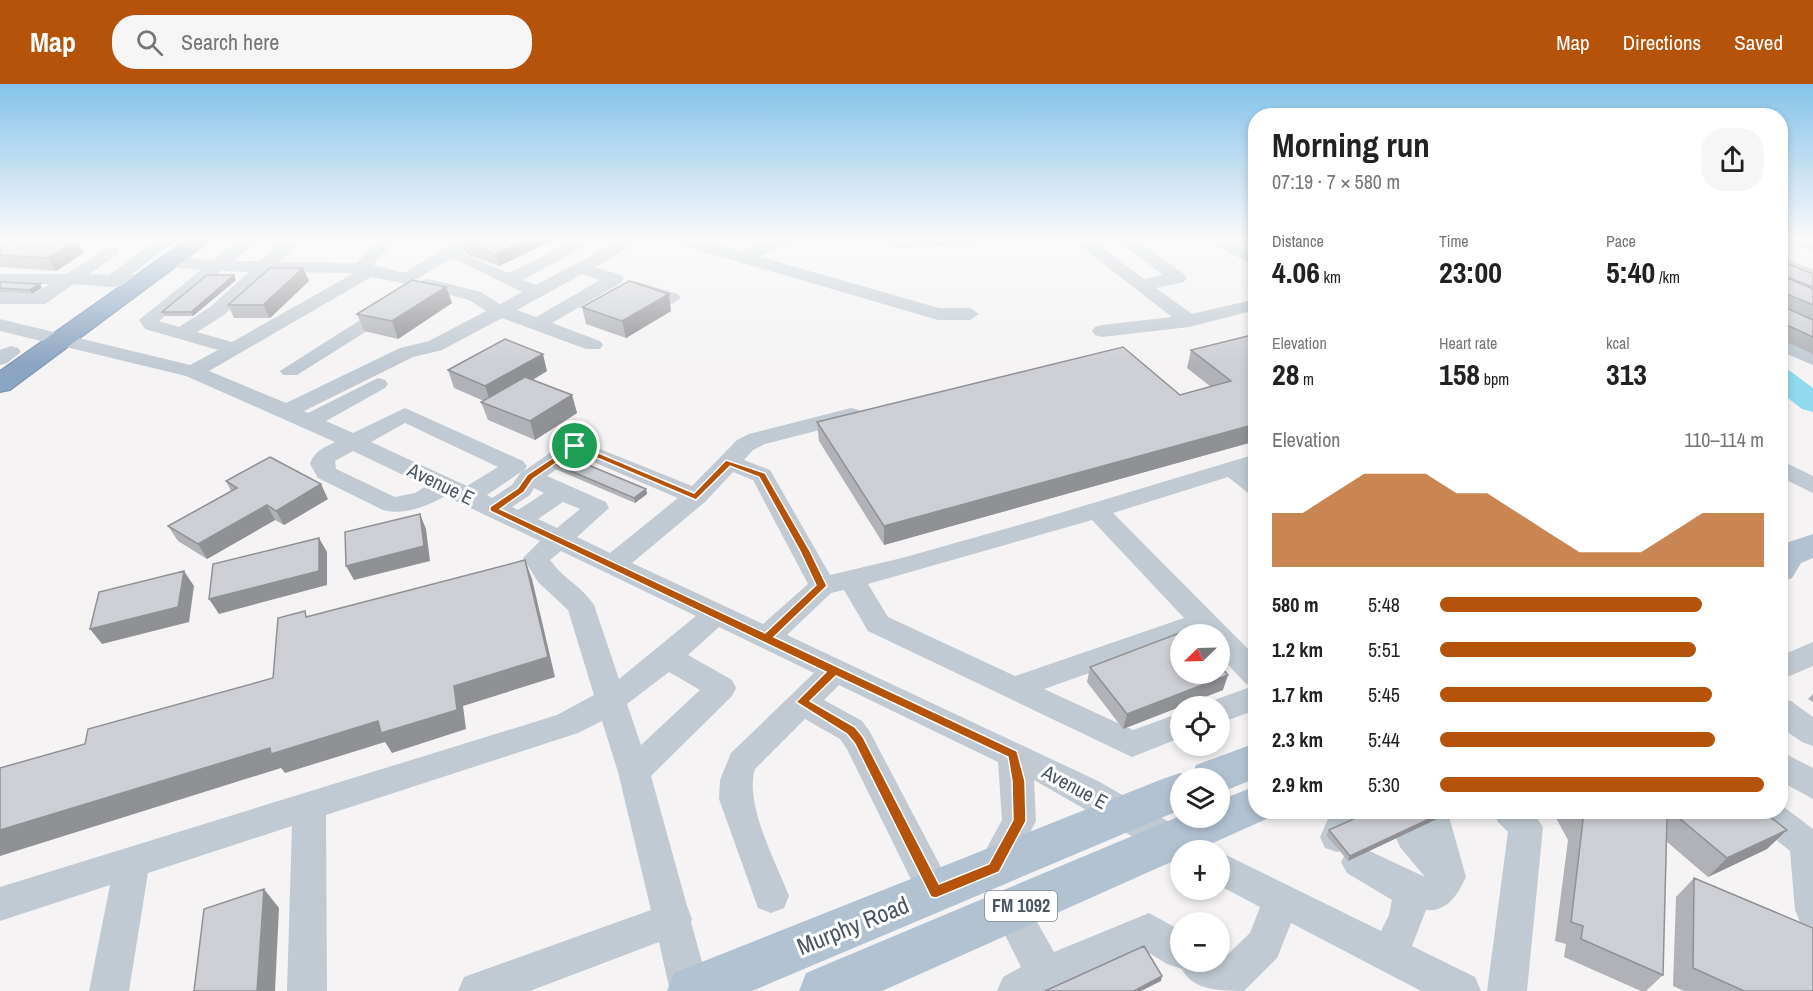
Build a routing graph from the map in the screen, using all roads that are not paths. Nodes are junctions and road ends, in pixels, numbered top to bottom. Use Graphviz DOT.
graph roads {
  1 [pos="62,280"];
  2 [pos="68,280"];
  3 [pos="113,280"];
  4 [pos="123,280"];
  5 [pos="211,280"];
  6 [pos="237,280"];
  7 [pos="345,280"];
  8 [pos="509,280"];
  9 [pos="558,280"];
  10 [pos="613,280"];
  11 [pos="619,280"];
  12 [pos="823,280"];
  13 [pos="1135,280"];
  14 [pos="1166,280"];
  15 [pos="145,281"];
  16 [pos="1141,285"];
  17 [pos="14,288"];
  18 [pos="537,292"];
  19 [pos="90,297"];
  20 [pos="202,298"];
  21 [pos="672,298"];
  22 [pos="1248,306"];
  23 [pos="502,310"];
  24 [pos="969,314"];
  25 [pos="1189,321"];
  26 [pos="537,324"];
  27 [pos="0,325"];
  28 [pos="1102,331"];
  29 [pos="180,334"];
  30 [pos="63,340"];
  31 [pos="593,345"];
  32 [pos="1788,347"];
  33 [pos="233,348"];
  34 [pos="1813,359"];
  35 [pos="290,371"];
  36 [pos="193,372"];
  37 [pos="0,384"];
  38 [pos="867,412"];
  39 [pos="298,416"];
  40 [pos="354,442"];
  41 [pos="729,462"];
  42 [pos="1244,464"];
  43 [pos="530,477"];
  44 [pos="444,486"];
  45 [pos="561,492"];
  46 [pos="468,497"];
  47 [pos="696,497"];
  48 [pos="493,509"];
  49 [pos="1097,511"];
  50 [pos="519,521"];
  51 [pos="1813,528"];
  52 [pos="1788,537"];
  53 [pos="1813,545"];
  54 [pos="536,554"];
  55 [pos="1788,555"];
  56 [pos="1813,562"];
  57 [pos="612,565"];
  58 [pos="1788,573"];
  59 [pos="852,581"];
  60 [pos="822,586"];
  61 [pos="715,615"];
  62 [pos="1206,624"];
  63 [pos="766,638"];
  64 [pos="1170,643"];
  65 [pos="1230,649"];
  66 [pos="1813,653"];
  67 [pos="667,657"];
  68 [pos="1788,665"];
  69 [pos="1248,668"];
  70 [pos="834,671"];
  71 [pos="1016,687"];
  72 [pos="613,700"];
  73 [pos="1248,700"];
  74 [pos="802,702"];
  75 [pos="1230,707"];
  76 [pos="1788,716"];
  77 [pos="1170,729"];
  78 [pos="1813,733"];
  79 [pos="1013,754"];
  80 [pos="1248,763"];
  81 [pos="1788,769"];
  82 [pos="1230,770"];
  83 [pos="634,772"];
  84 [pos="1813,785"];
  85 [pos="1170,795"];
  86 [pos="309,806"];
  87 [pos="1248,808"];
  88 [pos="1126,814"];
  89 [pos="1517,819"];
  90 [pos="1775,819"];
  91 [pos="1407,821"];
  92 [pos="1351,832"];
  93 [pos="1190,840"];
  94 [pos="1170,841"];
  95 [pos="1170,849"];
  96 [pos="132,862"];
  97 [pos="994,868"];
  98 [pos="1230,873"];
  99 [pos="936,892"];
  100 [pos="1411,892"];
  101 [pos="771,896"];
  102 [pos="1281,900"];
  103 [pos="0,904"];
  104 [pos="1813,910"];
  105 [pos="1011,911"];
  106 [pos="674,920"];
  107 [pos="1170,945"];
  108 [pos="1389,956"];
  109 [pos="1211,978"];
  110 [pos="1031,983"];
  111 [pos="109,991"];
  112 [pos="307,991"];
  113 [pos="478,991"];
  114 [pos="691,991"];
  115 [pos="824,991"];
  116 [pos="1461,991"];
  117 [pos="1507,991"];
  1 -- 17 [label="street"];
  2 -- 17 [label="street"];
  3 -- 19 [label="street"];
  4 -- 15 [label="street"];
  5 -- 20 [label="street"];
  6 -- 20 [label="street"];
  7 -- 33 [label="street"];
  8 -- 18 [label="street"];
  9 -- 18 [label="street"];
  10 -- 26 [label="street"];
  11 -- 21 [label="street"];
  12 -- 24 [label="street"];
  13 -- 16 [label="street"];
  14 -- 16 [label="street"];
  15 -- 30 [label="highway"];
  16 -- 25 [label="street"];
  18 -- 23 [label="street"];
  20 -- 29 [label="street"];
  20 -- 29 [label="street"];
  22 -- 25 [label="street"];
  23 -- 26 [label="street"];
  23 -- 35 [label="street"];
  23 -- 39 [label="street"];
  25 -- 28 [label="street"];
  26 -- 31 [label="street"];
  27 -- 30 [label="street, Avenue E"];
  29 -- 33 [label="street"];
  30 -- 36 [label="street, Avenue E"];
  30 -- 37 [label="highway"];
  32 -- 34 [label="street"];
  33 -- 36 [label="street"];
  36 -- 39 [label="street, Avenue E"];
  38 -- 41 [label="street"];
  39 -- 40 [label="street, Avenue E"];
  40 -- 44 [label="street, Avenue E"];
  40 -- 44 [label="street"];
  40 -- 46 [label="street"];
  41 -- 47 [label="street"];
  41 -- 60 [label="street"];
  42 -- 49 [label="street"];
  43 -- 45 [label="street"];
  43 -- 47 [label="street"];
  43 -- 48 [label="street"];
  44 -- 46 [label="street, Avenue E"];
  45 -- 50 [label="street"];
  45 -- 54 [label="street"];
  46 -- 48 [label="street, Avenue E"];
  47 -- 57 [label="street"];
  48 -- 50 [label="street, Avenue E"];
  49 -- 59 [label="street"];
  49 -- 62 [label="street"];
  50 -- 54 [label="street, Avenue E"];
  51 -- 52 [label="main road"];
  53 -- 55 [label="main road"];
  54 -- 57 [label="street, Avenue E"];
  54 -- 72 [label="street"];
  56 -- 58 [label="main road"];
  57 -- 61 [label="street, Avenue E"];
  59 -- 60 [label="street"];
  59 -- 71 [label="street"];
  60 -- 63 [label="street"];
  61 -- 63 [label="street, Avenue E"];
  61 -- 67 [label="street"];
  63 -- 70 [label="street, Avenue E"];
  64 -- 71 [label="street"];
  65 -- 69 [label="street"];
  66 -- 68 [label="street"];
  67 -- 72 [label="street"];
  67 -- 83 [label="street"];
  70 -- 74 [label="street"];
  70 -- 79 [label="street, Avenue E"];
  71 -- 77 [label="street"];
  72 -- 83 [label="street"];
  72 -- 86 [label="street"];
  73 -- 75 [label="street"];
  74 -- 99 [label="street"];
  74 -- 101 [label="street"];
  76 -- 78 [label="street"];
  79 -- 88 [label="street, Avenue E"];
  79 -- 97 [label="street"];
  80 -- 82 [label="main road"];
  81 -- 84 [label="street"];
  83 -- 106 [label="street"];
  85 -- 88 [label="main road, Murphy Road / FM 1092"];
  86 -- 96 [label="street"];
  86 -- 112 [label="street"];
  87 -- 93 [label="main road, FM 1092"];
  88 -- 94 [label="street, Avenue E"];
  88 -- 97 [label="main road, Murphy Road / FM 1092"];
  89 -- 117 [label="street"];
  90 -- 104 [label="street"];
  91 -- 100 [label="street"];
  92 -- 100 [label="street"];
  95 -- 105 [label="main road, FM 1092"];
  96 -- 103 [label="street"];
  96 -- 111 [label="street"];
  97 -- 99 [label="main road, Murphy Road / FM 1092"];
  98 -- 102 [label="street"];
  99 -- 114 [label="main road, Murphy Road / FM 1092"];
  100 -- 108 [label="street"];
  102 -- 108 [label="street"];
  102 -- 109 [label="street"];
  105 -- 110 [label="street"];
  105 -- 115 [label="main road, FM 1092"];
  106 -- 113 [label="street"];
  106 -- 114 [label="street"];
  107 -- 110 [label="street"];
  108 -- 116 [label="street"];
}
